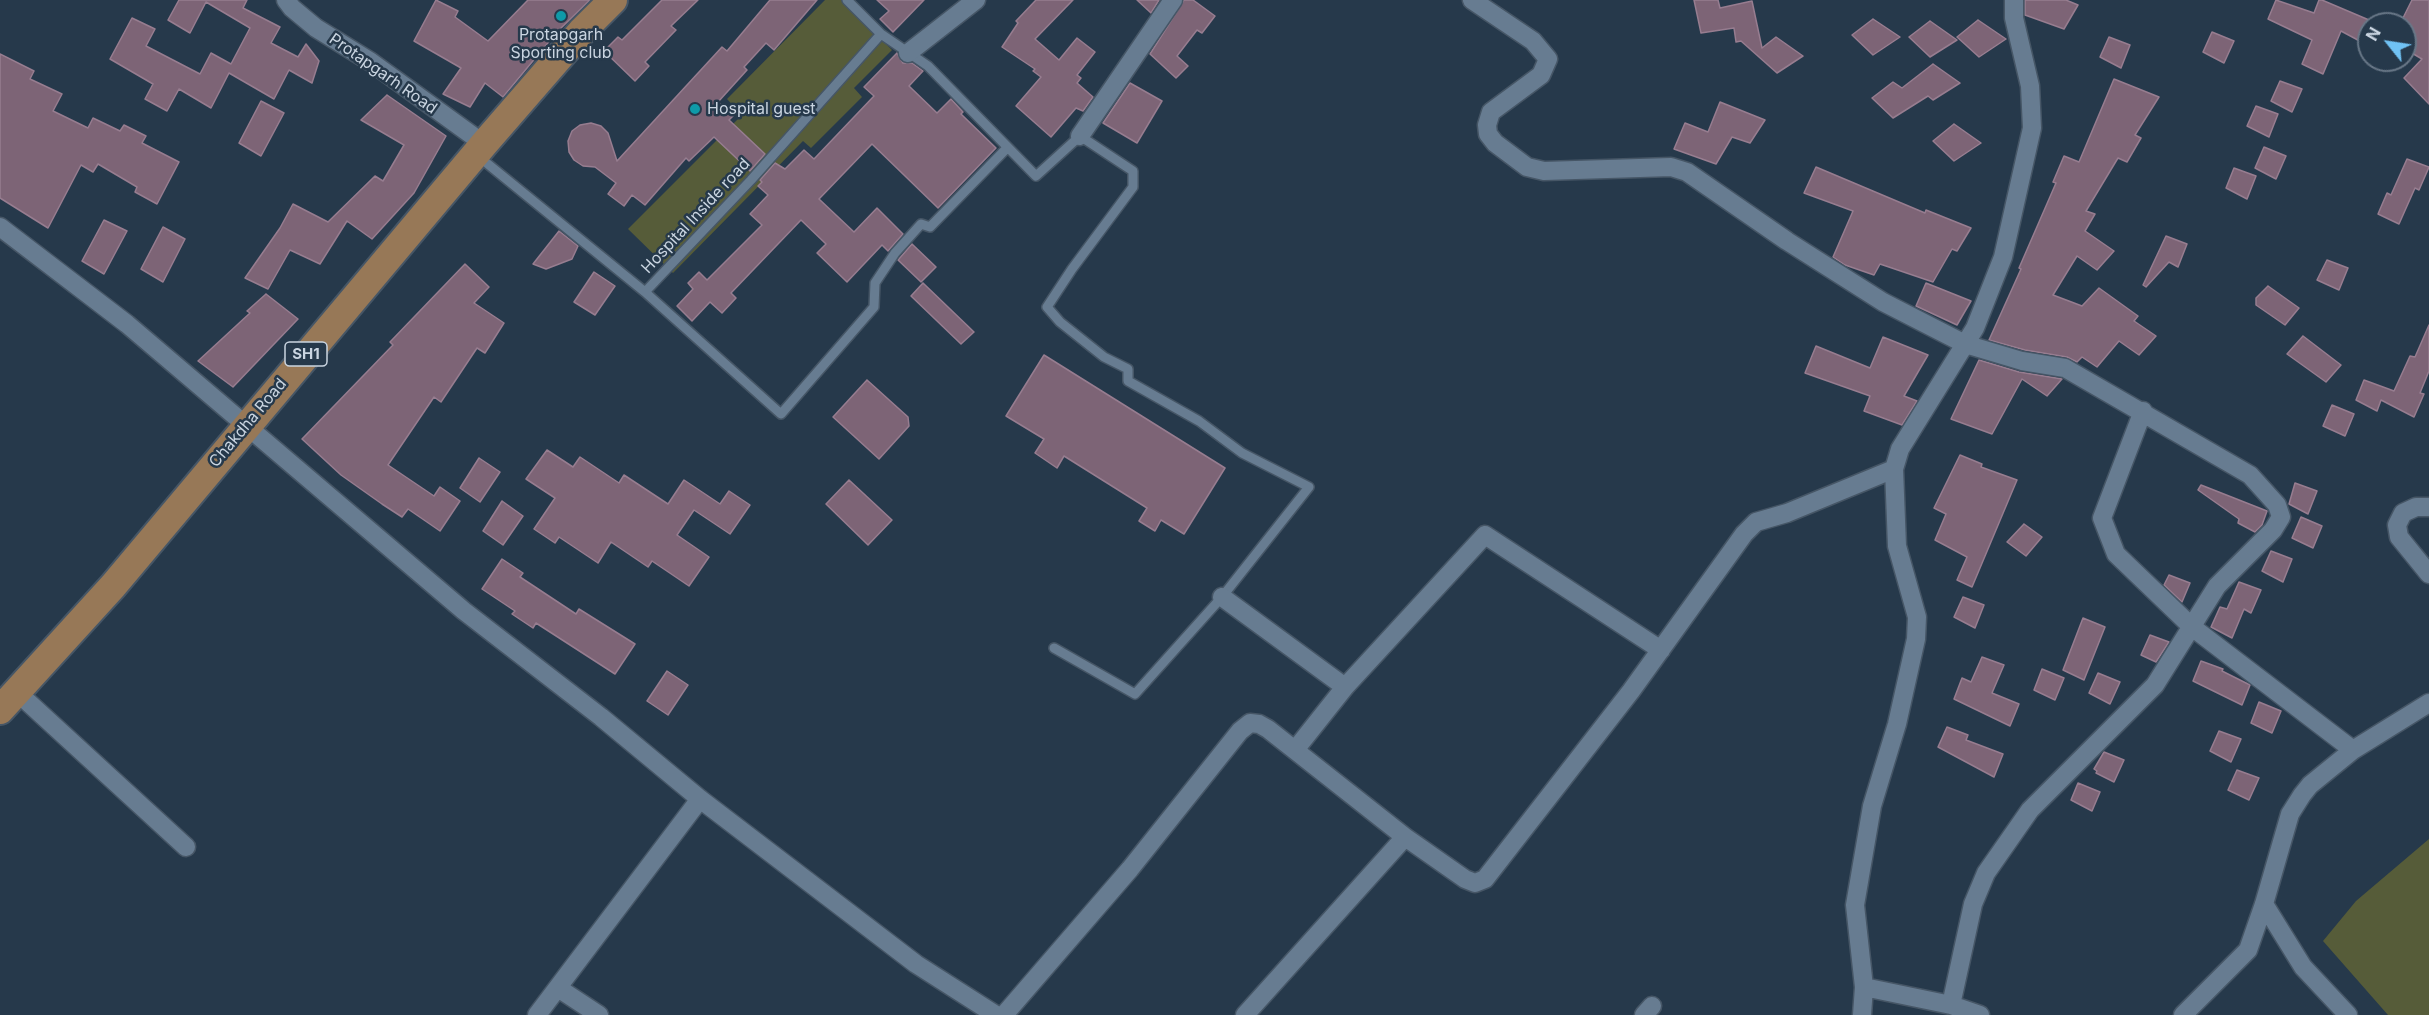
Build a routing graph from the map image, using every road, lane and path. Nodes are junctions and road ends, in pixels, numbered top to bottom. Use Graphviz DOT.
graph roads {
  1 [pos="286,0"];
  2 [pos="613,0"];
  3 [pos="847,0"];
  4 [pos="975,0"];
  5 [pos="1173,0"];
  6 [pos="1472,0"];
  7 [pos="2014,0"];
  8 [pos="881,34"];
  9 [pos="908,53"];
  10 [pos="1080,136"];
  11 [pos="1007,148"];
  12 [pos="480,149"];
  13 [pos="0,227"];
  14 [pos="645,292"];
  15 [pos="1965,344"];
  16 [pos="2143,411"];
  17 [pos="246,425"];
  18 [pos="1894,469"];
  19 [pos="2429,507"];
  20 [pos="2429,574"];
  21 [pos="1222,597"];
  22 [pos="2192,627"];
  23 [pos="1054,648"];
  24 [pos="1661,650"];
  25 [pos="1345,687"];
  26 [pos="9,701"];
  27 [pos="2429,703"];
  28 [pos="1295,750"];
  29 [pos="2353,750"];
  30 [pos="699,799"];
  31 [pos="1405,837"];
  32 [pos="186,847"];
  33 [pos="2264,904"];
  34 [pos="1863,987"];
  35 [pos="558,988"];
  36 [pos="1951,1005"];
  37 [pos="537,1015"];
  38 [pos="600,1015"];
  39 [pos="996,1015"];
  40 [pos="1004,1015"];
  41 [pos="1245,1015"];
  42 [pos="1862,1015"];
  43 [pos="1980,1015"];
  44 [pos="2183,1015"];
  45 [pos="2348,1015"];
  1 -- 12 [label="street, Protapgarh Road"];
  2 -- 12 [label="main road, Chakdha Road / SH1"];
  3 -- 8 [label="lane"];
  4 -- 9 [label="street"];
  5 -- 10 [label="street"];
  6 -- 15 [label="street"];
  7 -- 15 [label="street"];
  8 -- 9 [label="lane"];
  8 -- 14 [label="lane, Hospital Inside road"];
  9 -- 11 [label="lane"];
  10 -- 11 [label="lane"];
  10 -- 21 [label="lane"];
  11 -- 14 [label="lane"];
  12 -- 14 [label="lane, Hospital Inside road"];
  12 -- 17 [label="main road, Chakdha Road / SH1"];
  13 -- 17 [label="street"];
  15 -- 16 [label="street"];
  15 -- 18 [label="street"];
  16 -- 22 [label="street"];
  16 -- 22 [label="street"];
  17 -- 26 [label="main road, Chakdha Road / SH1"];
  17 -- 30 [label="street"];
  18 -- 24 [label="street"];
  18 -- 34 [label="street"];
  19 -- 20 [label="street"];
  21 -- 23 [label="lane"];
  21 -- 25 [label="street"];
  22 -- 29 [label="street"];
  22 -- 36 [label="street"];
  24 -- 25 [label="street"];
  24 -- 31 [label="street"];
  25 -- 28 [label="street"];
  26 -- 32 [label="street"];
  27 -- 29 [label="street"];
  28 -- 31 [label="street"];
  28 -- 40 [label="street"];
  29 -- 33 [label="street"];
  30 -- 35 [label="street"];
  30 -- 39 [label="street"];
  31 -- 41 [label="street"];
  33 -- 44 [label="street"];
  33 -- 45 [label="street"];
  34 -- 36 [label="street"];
  34 -- 42 [label="street"];
  35 -- 37 [label="street"];
  35 -- 38 [label="street"];
  36 -- 43 [label="street"];
}
